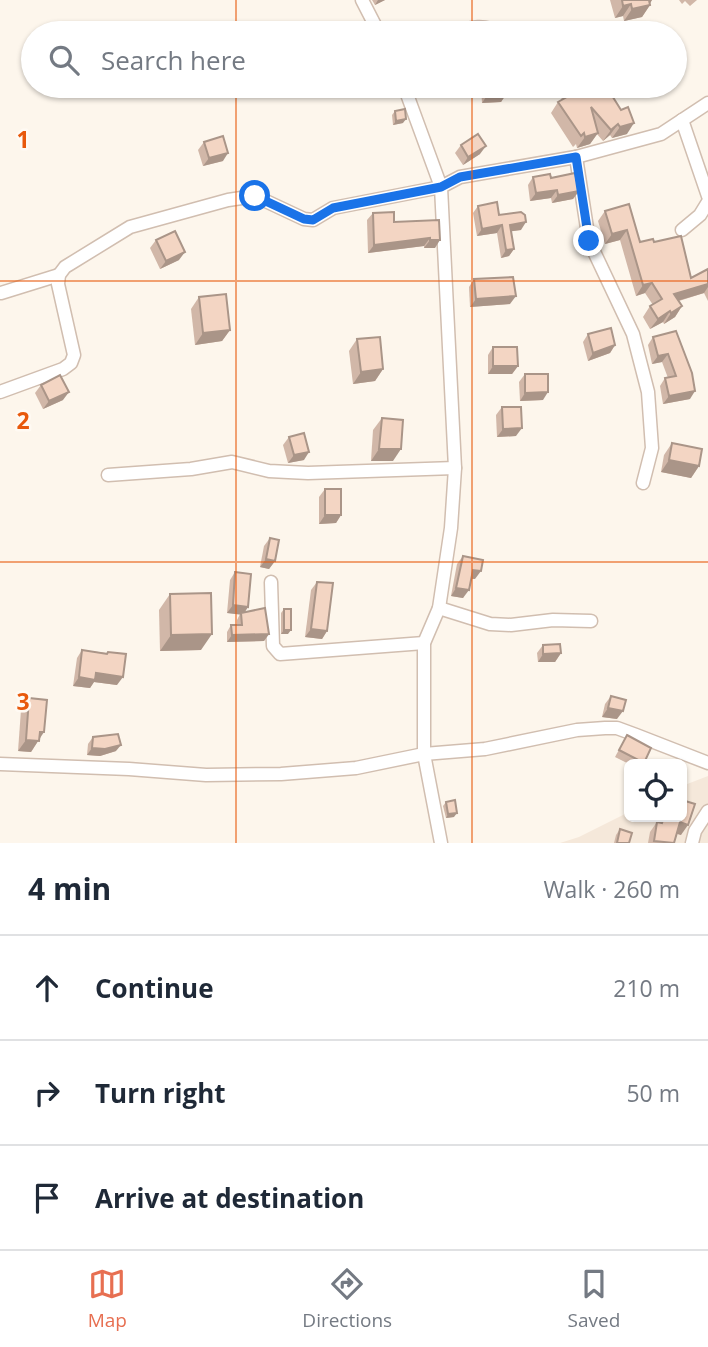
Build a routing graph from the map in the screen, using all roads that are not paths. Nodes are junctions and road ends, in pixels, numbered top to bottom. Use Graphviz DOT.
graph roads {
  1 [pos="362,0"];
  2 [pos="373,21"];
  3 [pos="408,98"];
  4 [pos="708,103"];
  5 [pos="682,120"];
  6 [pos="576,157"];
  7 [pos="441,187"];
  8 [pos="708,196"];
  9 [pos="708,202"];
  10 [pos="682,230"];
  11 [pos="59,275"];
  12 [pos="1,293"];
  13 [pos="0,392"];
  14 [pos="455,468"];
  15 [pos="108,475"];
  16 [pos="643,483"];
  17 [pos="271,582"];
  18 [pos="439,608"];
  19 [pos="591,621"];
  20 [pos="424,643"];
  21 [pos="424,754"];
  22 [pos="708,763"];
  23 [pos="0,764"];
  24 [pos="708,811"];
  25 [pos="441,843"];
  26 [pos="692,843"];
  1 -- 2 [label="street"];
  3 -- 7 [label="street"];
  4 -- 5 [label="street"];
  5 -- 6 [label="street"];
  5 -- 8 [label="street"];
  6 -- 7 [label="street"];
  6 -- 16 [label="street"];
  7 -- 11 [label="street"];
  7 -- 14 [label="street"];
  9 -- 10 [label="street"];
  11 -- 12 [label="street"];
  11 -- 13 [label="street"];
  14 -- 15 [label="street"];
  14 -- 18 [label="street"];
  17 -- 20 [label="street"];
  18 -- 19 [label="street"];
  18 -- 20 [label="street"];
  20 -- 21 [label="street"];
  21 -- 22 [label="street"];
  21 -- 23 [label="street"];
  21 -- 25 [label="street"];
  24 -- 26 [label="street"];
}
